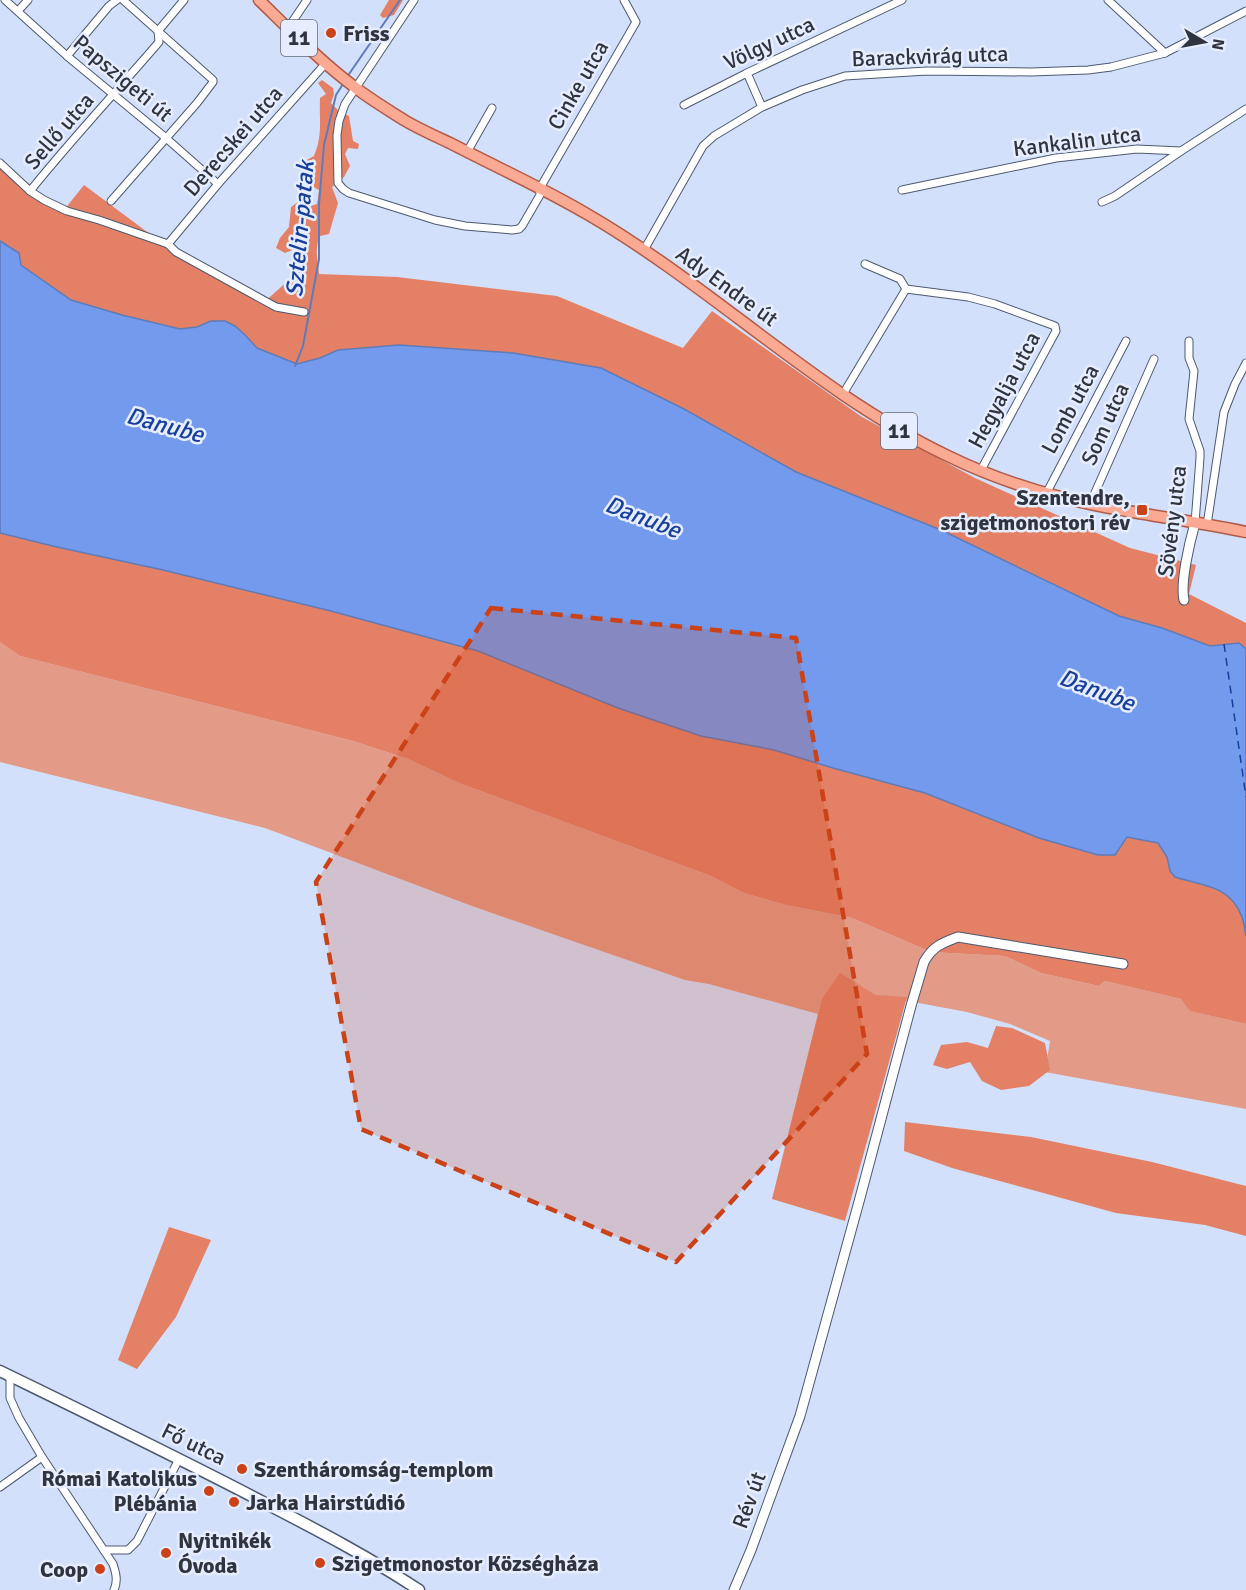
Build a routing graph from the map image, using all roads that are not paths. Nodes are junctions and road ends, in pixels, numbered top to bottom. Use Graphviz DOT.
graph roads {
  1 [pos="5,0"];
  2 [pos="28,0"];
  3 [pos="102,0"];
  4 [pos="117,0"];
  5 [pos="123,0"];
  6 [pos="183,0"];
  7 [pos="260,0"];
  8 [pos="307,0"];
  9 [pos="414,0"];
  10 [pos="624,0"];
  11 [pos="902,0"];
  12 [pos="1108,0"];
  13 [pos="109,6"];
  14 [pos="18,11"];
  15 [pos="1246,11"];
  16 [pos="288,28"];
  17 [pos="158,31"];
  18 [pos="1166,53"];
  19 [pos="68,56"];
  20 [pos="326,63"];
  21 [pos="747,73"];
  22 [pos="353,86"];
  23 [pos="115,94"];
  24 [pos="684,105"];
  25 [pos="762,107"];
  26 [pos="492,108"];
  27 [pos="1246,109"];
  28 [pos="166,138"];
  29 [pos="1181,151"];
  30 [pos="467,152"];
  31 [pos="0,163"];
  32 [pos="218,184"];
  33 [pos="540,188"];
  34 [pos="902,190"];
  35 [pos="30,191"];
  36 [pos="111,201"];
  37 [pos="1102,202"];
  38 [pos="168,244"];
  39 [pos="644,250"];
  40 [pos="865,264"];
  41 [pos="906,290"];
  42 [pos="304,312"];
  43 [pos="1189,341"];
  44 [pos="1126,342"];
  45 [pos="1154,359"];
  46 [pos="1246,363"];
  47 [pos="843,394"];
  48 [pos="981,470"];
  49 [pos="1046,494"];
  50 [pos="1090,504"];
  51 [pos="1195,523"];
  52 [pos="1207,525"];
  53 [pos="1246,532"];
  54 [pos="1184,600"];
  55 [pos="1123,964"];
  56 [pos="5,1373"];
  57 [pos="42,1456"];
  58 [pos="180,1458"];
  59 [pos="0,1487"];
  60 [pos="104,1550"];
  61 [pos="114,1590"];
  62 [pos="419,1590"];
  63 [pos="734,1590"];
  1 -- 14 [label="street, Papszigeti út"];
  2 -- 14 [label="street"];
  3 -- 13 [label="street"];
  4 -- 13 [label="street"];
  5 -- 17 [label="street"];
  6 -- 17 [label="street, Sellő utca"];
  7 -- 16 [label="main road, Ady Endre út / 11"];
  8 -- 16 [label="street"];
  9 -- 22 [label="street"];
  10 -- 33 [label="street, Cinke utca"];
  11 -- 21 [label="street, Völgy utca"];
  12 -- 18 [label="street"];
  13 -- 19 [label="street"];
  14 -- 19 [label="street, Papszigeti út"];
  15 -- 18 [label="street, Barackvirág utca"];
  16 -- 20 [label="main road, Ady Endre út / 11"];
  17 -- 23 [label="street, Sellő utca"];
  17 -- 28 [label="street"];
  18 -- 25 [label="street, Barackvirág utca"];
  19 -- 23 [label="street, Papszigeti út"];
  20 -- 22 [label="main road, Ady Endre út / 11"];
  20 -- 32 [label="street, Derecskei utca"];
  21 -- 24 [label="street, Völgy utca"];
  21 -- 25 [label="street"];
  22 -- 30 [label="main road, Ady Endre út / 11"];
  22 -- 33 [label="street"];
  23 -- 28 [label="street, Papszigeti út"];
  23 -- 35 [label="street, Sellő utca"];
  25 -- 39 [label="street, Barackvirág utca"];
  26 -- 30 [label="street"];
  27 -- 29 [label="street"];
  28 -- 32 [label="street, Papszigeti út"];
  28 -- 36 [label="street"];
  29 -- 34 [label="street, Kankalin utca"];
  29 -- 37 [label="street"];
  30 -- 33 [label="main road, Ady Endre út / 11"];
  31 -- 35 [label="street"];
  32 -- 38 [label="street, Derecskei utca"];
  33 -- 39 [label="main road, Ady Endre út / 11"];
  35 -- 38 [label="street"];
  38 -- 42 [label="street"];
  39 -- 47 [label="main road, Ady Endre út / 11"];
  40 -- 41 [label="street"];
  41 -- 47 [label="street"];
  41 -- 48 [label="street, Hegyalja utca"];
  43 -- 51 [label="street, Sövény utca"];
  44 -- 49 [label="street, Lomb utca"];
  45 -- 50 [label="street, Som utca"];
  46 -- 52 [label="street"];
  47 -- 48 [label="main road, Ady Endre út / 11"];
  48 -- 49 [label="main road, Ady Endre út / 11"];
  49 -- 50 [label="main road, Ady Endre út / 11"];
  50 -- 51 [label="main road, Ady Endre út / 11"];
  51 -- 52 [label="main road, Ady Endre út / 11"];
  51 -- 54 [label="street, Sövény utca"];
  52 -- 53 [label="main road, 11"];
  55 -- 63 [label="street, Rév út"];
  56 -- 57 [label="street"];
  56 -- 58 [label="main road, Fő utca"];
  57 -- 59 [label="street"];
  57 -- 60 [label="street"];
  58 -- 60 [label="street"];
  58 -- 62 [label="main road, Fő utca"];
  60 -- 61 [label="street"];
}
